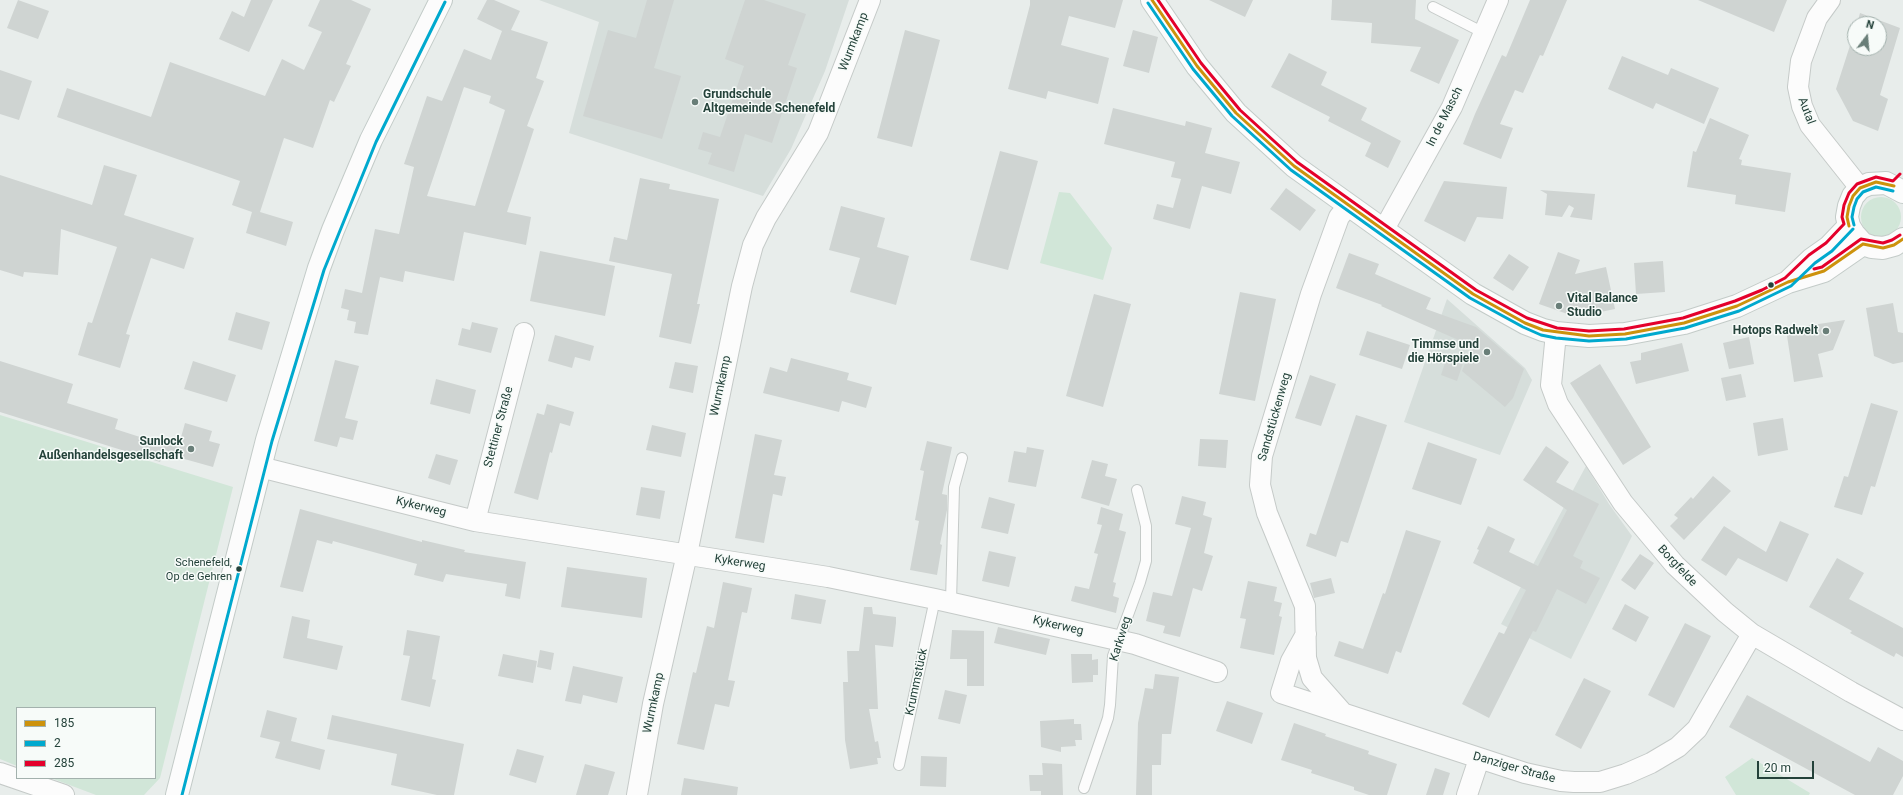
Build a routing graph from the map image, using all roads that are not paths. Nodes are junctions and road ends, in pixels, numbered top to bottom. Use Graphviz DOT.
graph roads {
  1 [pos="441,0"];
  2 [pos="870,0"];
  3 [pos="1152,0"];
  4 [pos="1498,0"];
  5 [pos="1830,0"];
  6 [pos="1434,7"];
  7 [pos="1484,33"];
  8 [pos="1900,185"];
  9 [pos="1860,188"];
  10 [pos="1348,206"];
  11 [pos="1849,226"];
  12 [pos="1383,231"];
  13 [pos="1903,239"];
  14 [pos="1863,244"];
  15 [pos="1788,282"];
  16 [pos="524,333"];
  17 [pos="1556,333"];
  18 [pos="962,458"];
  19 [pos="260,467"];
  20 [pos="1137,490"];
  21 [pos="475,521"];
  22 [pos="687,554"];
  23 [pos="943,600"];
  24 [pos="1306,634"];
  25 [pos="1752,634"];
  26 [pos="1119,640"];
  27 [pos="1217,672"];
  28 [pos="1344,714"];
  29 [pos="1903,720"];
  30 [pos="1479,759"];
  31 [pos="899,765"];
  32 [pos="0,773"];
  33 [pos="16,778"];
  34 [pos="17,779"];
  35 [pos="1084,788"];
  36 [pos="64,795"];
  37 [pos="177,795"];
  38 [pos="637,795"];
  39 [pos="1467,795"];
  1 -- 19 [label="main road"];
  2 -- 22 [label="street, Wurmkamp"];
  3 -- 10 [label="main road"];
  4 -- 7 [label="street, In de Masch"];
  5 -- 9 [label="street, Autal"];
  6 -- 7 [label="lane"];
  7 -- 12 [label="street, In de Masch"];
  8 -- 9 [label="main road"];
  9 -- 11 [label="main road"];
  10 -- 12 [label="main road"];
  10 -- 24 [label="street, Sandstückenweg"];
  11 -- 14 [label="main road"];
  11 -- 15 [label="main road"];
  12 -- 17 [label="main road"];
  13 -- 14 [label="main road"];
  14 -- 15 [label="main road"];
  15 -- 17 [label="main road"];
  16 -- 21 [label="street, Stettiner Straße"];
  17 -- 25 [label="street, Borgfelde"];
  18 -- 23 [label="lane, Krummstück"];
  19 -- 21 [label="street, Kykerweg"];
  19 -- 37 [label="main road"];
  20 -- 26 [label="lane, Karkweg"];
  21 -- 22 [label="street, Kykerweg"];
  22 -- 23 [label="street, Kykerweg"];
  22 -- 38 [label="street, Wurmkamp"];
  23 -- 26 [label="street, Kykerweg"];
  23 -- 31 [label="lane, Krummstück"];
  24 -- 28 [label="street, Sandstückenweg"];
  24 -- 28 [label="street, Danziger Straße"];
  25 -- 29 [label="street, Borgfelde"];
  25 -- 30 [label="street, Danziger Straße"];
  26 -- 27 [label="street, Kykerweg"];
  26 -- 35 [label="lane, Karkweg"];
  28 -- 30 [label="street, Danziger Straße"];
  30 -- 39 [label="street"];
  32 -- 33 [label="street"];
  34 -- 36 [label="street"];
}
